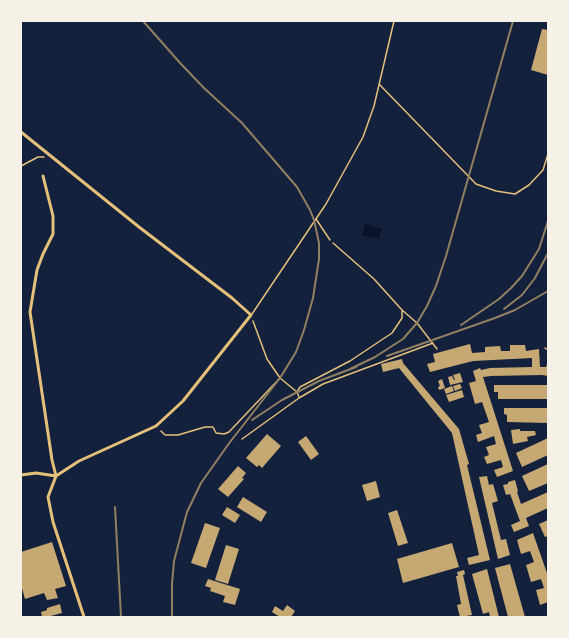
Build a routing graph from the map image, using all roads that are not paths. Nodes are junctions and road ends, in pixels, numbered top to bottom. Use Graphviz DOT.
graph roads {
  1 [pos="394,21"];
  2 [pos="379,83"];
  3 [pos="21,132"];
  4 [pos="548,154"];
  5 [pos="43,176"];
  6 [pos="316,218"];
  7 [pos="330,240"];
  8 [pos="251,315"];
  9 [pos="21,475"];
  10 [pos="56,477"];
  11 [pos="84,617"];
  1 -- 2 [label="lane"];
  2 -- 4 [label="lane"];
  2 -- 6 [label="lane"];
  3 -- 8 [label="street"];
  5 -- 10 [label="street"];
  6 -- 7 [label="lane"];
  6 -- 8 [label="lane"];
  8 -- 10 [label="street"];
  9 -- 10 [label="street"];
  10 -- 11 [label="street"];
}
